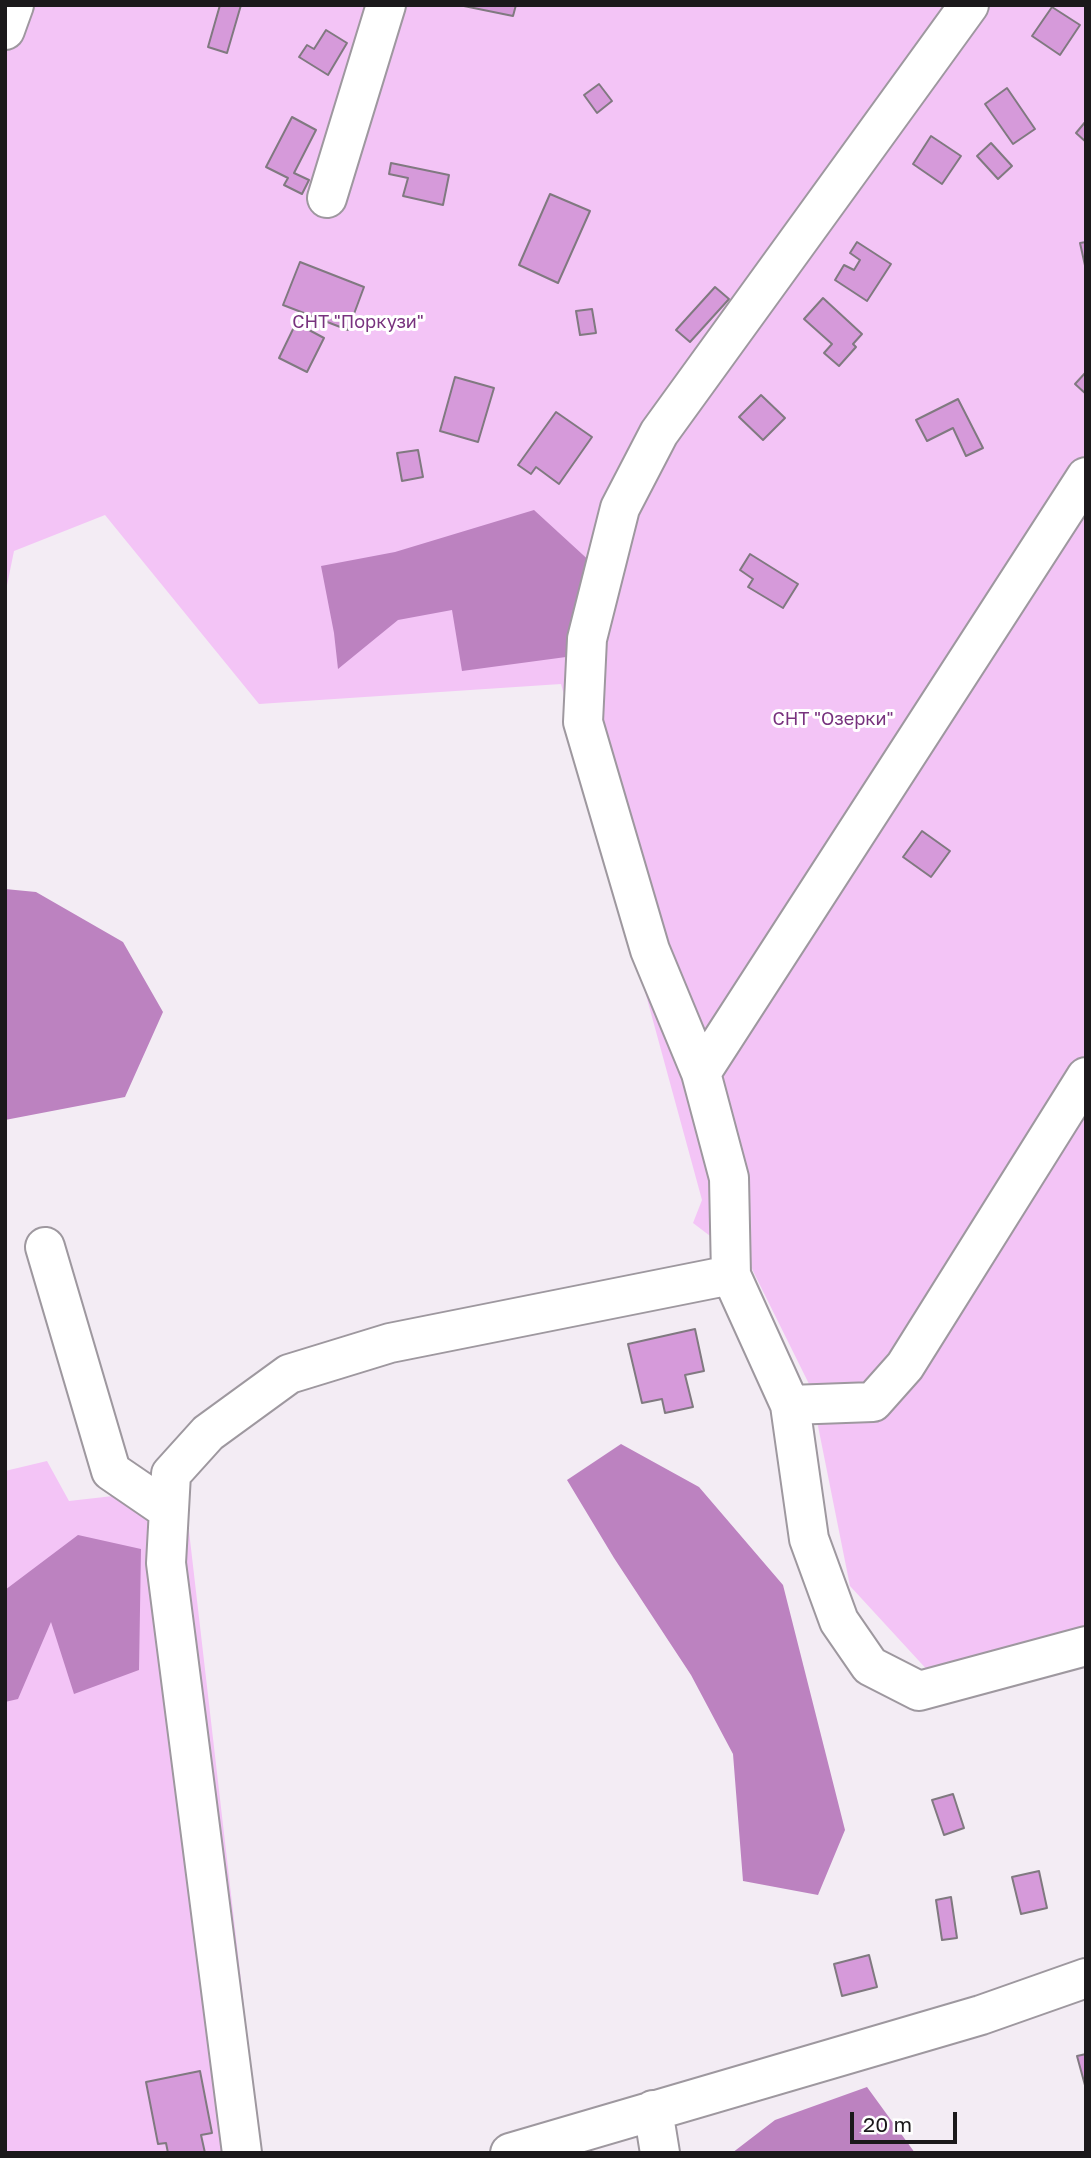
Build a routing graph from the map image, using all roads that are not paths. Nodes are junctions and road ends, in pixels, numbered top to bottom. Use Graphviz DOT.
graph roads {
  1 [pos="14,5"];
  2 [pos="386,5"];
  3 [pos="969,5"];
  4 [pos="5,30"];
  5 [pos="327,198"];
  6 [pos="1086,477"];
  7 [pos="701,1073"];
  8 [pos="1086,1077"];
  9 [pos="44,1247"];
  10 [pos="731,1275"];
  11 [pos="790,1405"];
  12 [pos="169,1510"];
  13 [pos="1086,1646"];
  14 [pos="1086,1978"];
  15 [pos="653,2110"];
  16 [pos="242,2153"];
  17 [pos="510,2153"];
  18 [pos="660,2153"];
  1 -- 4 [label="street"];
  2 -- 5 [label="street"];
  3 -- 7 [label="street"];
  6 -- 7 [label="street"];
  7 -- 10 [label="street"];
  8 -- 11 [label="street"];
  9 -- 12 [label="street"];
  10 -- 11 [label="street"];
  10 -- 12 [label="street"];
  11 -- 13 [label="street"];
  12 -- 16 [label="street"];
  14 -- 15 [label="street"];
  15 -- 17 [label="street"];
  15 -- 18 [label="street"];
}
